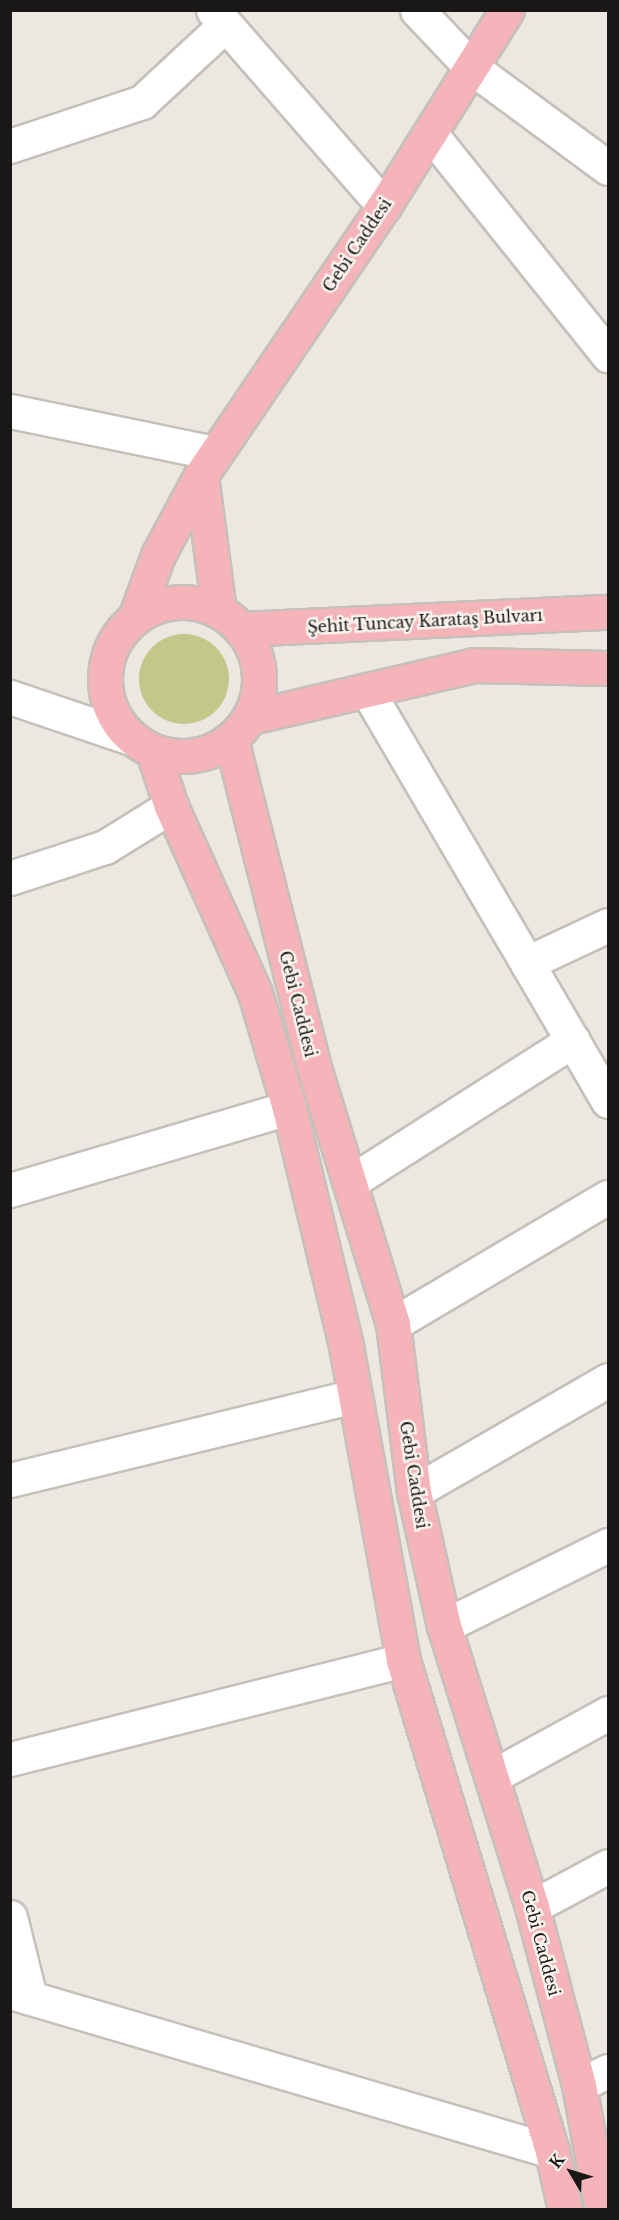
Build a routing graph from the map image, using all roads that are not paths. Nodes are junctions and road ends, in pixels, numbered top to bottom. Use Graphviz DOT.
graph roads {
  1 [pos="417,10"];
  2 [pos="507,10"];
  3 [pos="219,18"];
  4 [pos="471,67"];
  5 [pos="430,132"];
  6 [pos="10,146"];
  7 [pos="609,168"];
  8 [pos="384,206"];
  9 [pos="609,355"];
  10 [pos="10,411"];
  11 [pos="208,464"];
  12 [pos="609,612"];
  13 [pos="135,618"];
  14 [pos="230,620"];
  15 [pos="609,668"];
  16 [pos="368,692"];
  17 [pos="10,697"];
  18 [pos="241,728"];
  19 [pos="142,744"];
  20 [pos="171,806"];
  21 [pos="10,878"];
  22 [pos="609,925"];
  23 [pos="527,963"];
  24 [pos="573,1040"];
  25 [pos="609,1101"];
  26 [pos="289,1107"];
  27 [pos="352,1181"];
  28 [pos="10,1190"];
  29 [pos="609,1197"];
  30 [pos="393,1324"];
  31 [pos="609,1380"];
  32 [pos="354,1396"];
  33 [pos="10,1480"];
  34 [pos="414,1492"];
  35 [pos="609,1545"];
  36 [pos="444,1626"];
  37 [pos="403,1660"];
  38 [pos="609,1713"];
  39 [pos="10,1759"];
  40 [pos="493,1776"];
  41 [pos="609,1866"];
  42 [pos="532,1907"];
  43 [pos="10,1917"];
  44 [pos="20,1995"];
  45 [pos="609,2071"];
  46 [pos="579,2085"];
  47 [pos="552,2151"];
  48 [pos="565,2210"];
  49 [pos="602,2210"];
  1 -- 4 [label="street"];
  2 -- 4 [label="main road, Gebi Caddesi"];
  3 -- 6 [label="street"];
  3 -- 8 [label="street"];
  4 -- 5 [label="main road, Gebi Caddesi"];
  4 -- 7 [label="street"];
  5 -- 8 [label="main road, Gebi Caddesi"];
  5 -- 9 [label="street"];
  8 -- 11 [label="main road, Gebi Caddesi"];
  10 -- 11 [label="street"];
  11 -- 13 [label="main road, Gebi Caddesi"];
  11 -- 14 [label="main road"];
  12 -- 14 [label="main road, Şehit Tuncay Karataş Bulvarı"];
  13 -- 14 [label="main road"];
  13 -- 19 [label="main road"];
  14 -- 18 [label="main road"];
  15 -- 16 [label="main road"];
  16 -- 18 [label="main road"];
  16 -- 23 [label="street"];
  17 -- 19 [label="street"];
  18 -- 19 [label="main road"];
  18 -- 27 [label="main road, Gebi Caddesi"];
  19 -- 20 [label="main road"];
  20 -- 21 [label="street"];
  20 -- 26 [label="main road"];
  22 -- 23 [label="street"];
  23 -- 24 [label="street"];
  24 -- 25 [label="street"];
  24 -- 27 [label="street"];
  26 -- 28 [label="street"];
  26 -- 32 [label="main road"];
  27 -- 30 [label="main road, Gebi Caddesi"];
  29 -- 30 [label="street"];
  30 -- 34 [label="main road, Gebi Caddesi"];
  31 -- 34 [label="street"];
  32 -- 33 [label="street"];
  32 -- 37 [label="main road"];
  34 -- 36 [label="main road, Gebi Caddesi"];
  35 -- 36 [label="street"];
  36 -- 40 [label="main road, Gebi Caddesi"];
  37 -- 39 [label="street"];
  37 -- 47 [label="main road"];
  38 -- 40 [label="street"];
  40 -- 42 [label="main road, Gebi Caddesi"];
  41 -- 42 [label="street"];
  42 -- 46 [label="main road, Gebi Caddesi"];
  43 -- 44 [label="street"];
  44 -- 47 [label="street"];
  45 -- 46 [label="street"];
  46 -- 49 [label="main road, Gebi Caddesi"];
  47 -- 48 [label="main road"];
}
